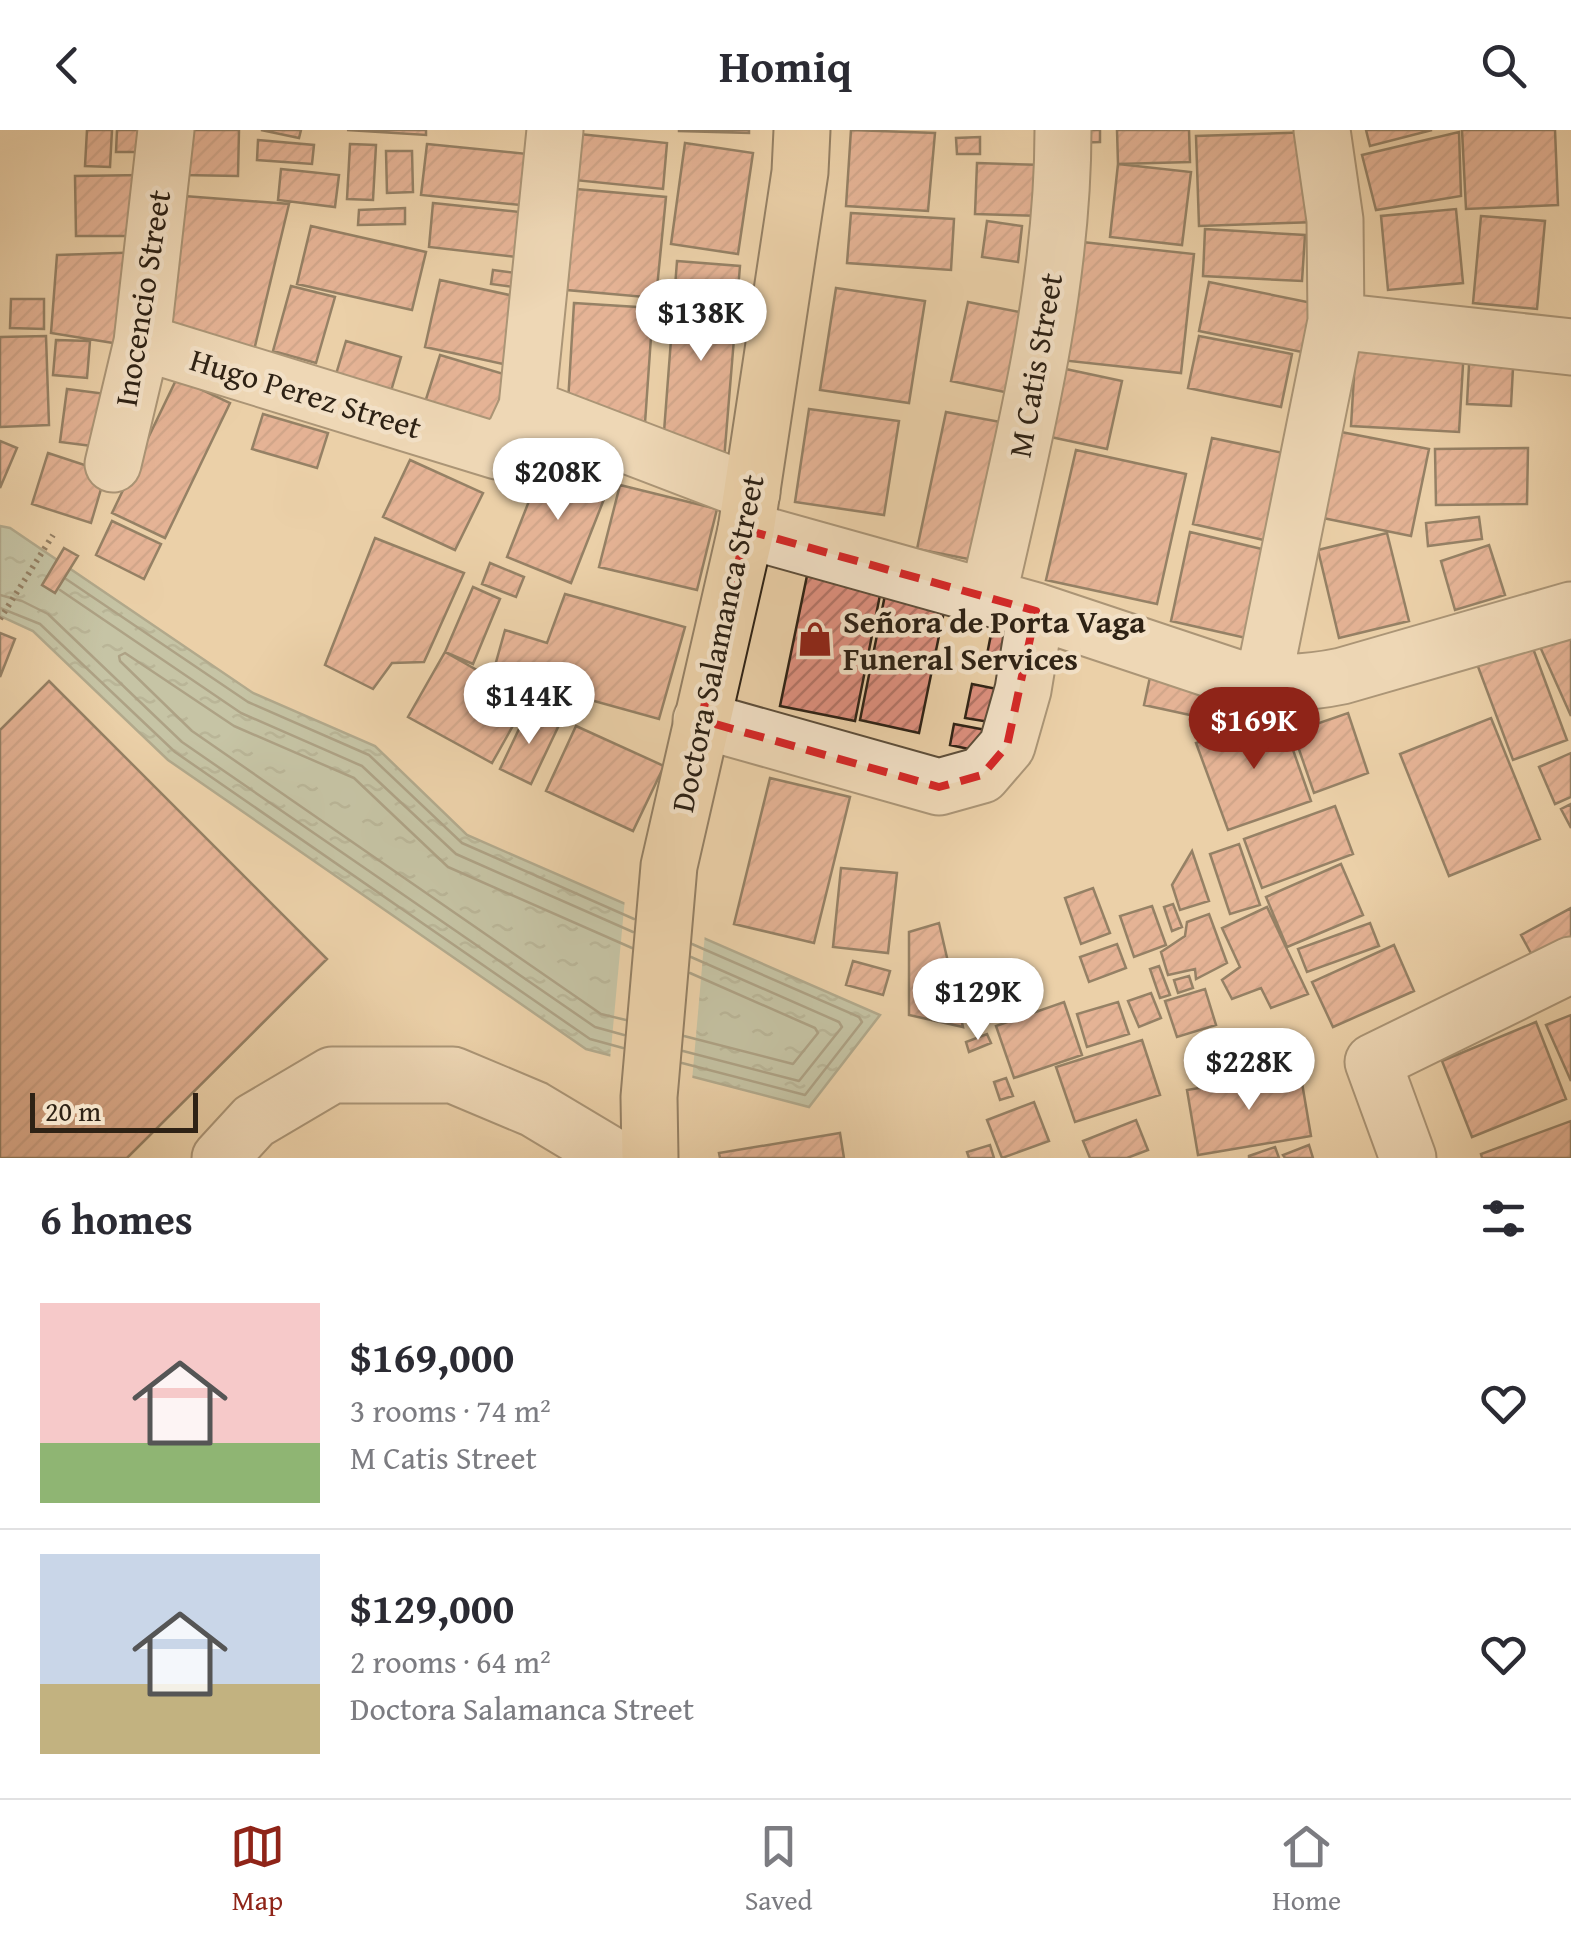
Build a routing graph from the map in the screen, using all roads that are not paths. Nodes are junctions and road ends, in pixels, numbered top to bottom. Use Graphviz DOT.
graph roads {
  1 [pos="166,130"];
  2 [pos="555,130"];
  3 [pos="802,130"];
  4 [pos="1063,130"];
  5 [pos="1322,130"];
  6 [pos="1336,321"];
  7 [pos="142,342"];
  8 [pos="1571,347"];
  9 [pos="527,407"];
  10 [pos="113,464"];
  11 [pos="749,512"];
  12 [pos="1012,604"];
  13 [pos="1571,610"];
  14 [pos="1263,682"];
  15 [pos="701,720"];
  16 [pos="1571,965"];
  17 [pos="220,1158"];
  18 [pos="616,1158"];
  19 [pos="650,1158"];
  20 [pos="1408,1158"];
  1 -- 7 [label="street, Inocencio Street"];
  2 -- 9 [label="street, Hugo Perez Street"];
  3 -- 11 [label="main road, Doctora Salamanca Street"];
  4 -- 12 [label="street, M Catis Street"];
  5 -- 6 [label="street"];
  6 -- 8 [label="street"];
  6 -- 14 [label="street"];
  7 -- 9 [label="street, Hugo Perez Street"];
  7 -- 10 [label="street, Inocencio Street"];
  9 -- 11 [label="street"];
  11 -- 12 [label="street"];
  11 -- 15 [label="main road, Doctora Salamanca Street"];
  12 -- 14 [label="street"];
  12 -- 15 [label="street, M Catis Street"];
  13 -- 14 [label="street"];
  15 -- 19 [label="main road, Doctora Salamanca Street"];
  16 -- 20 [label="street"];
  17 -- 18 [label="street"];
}
